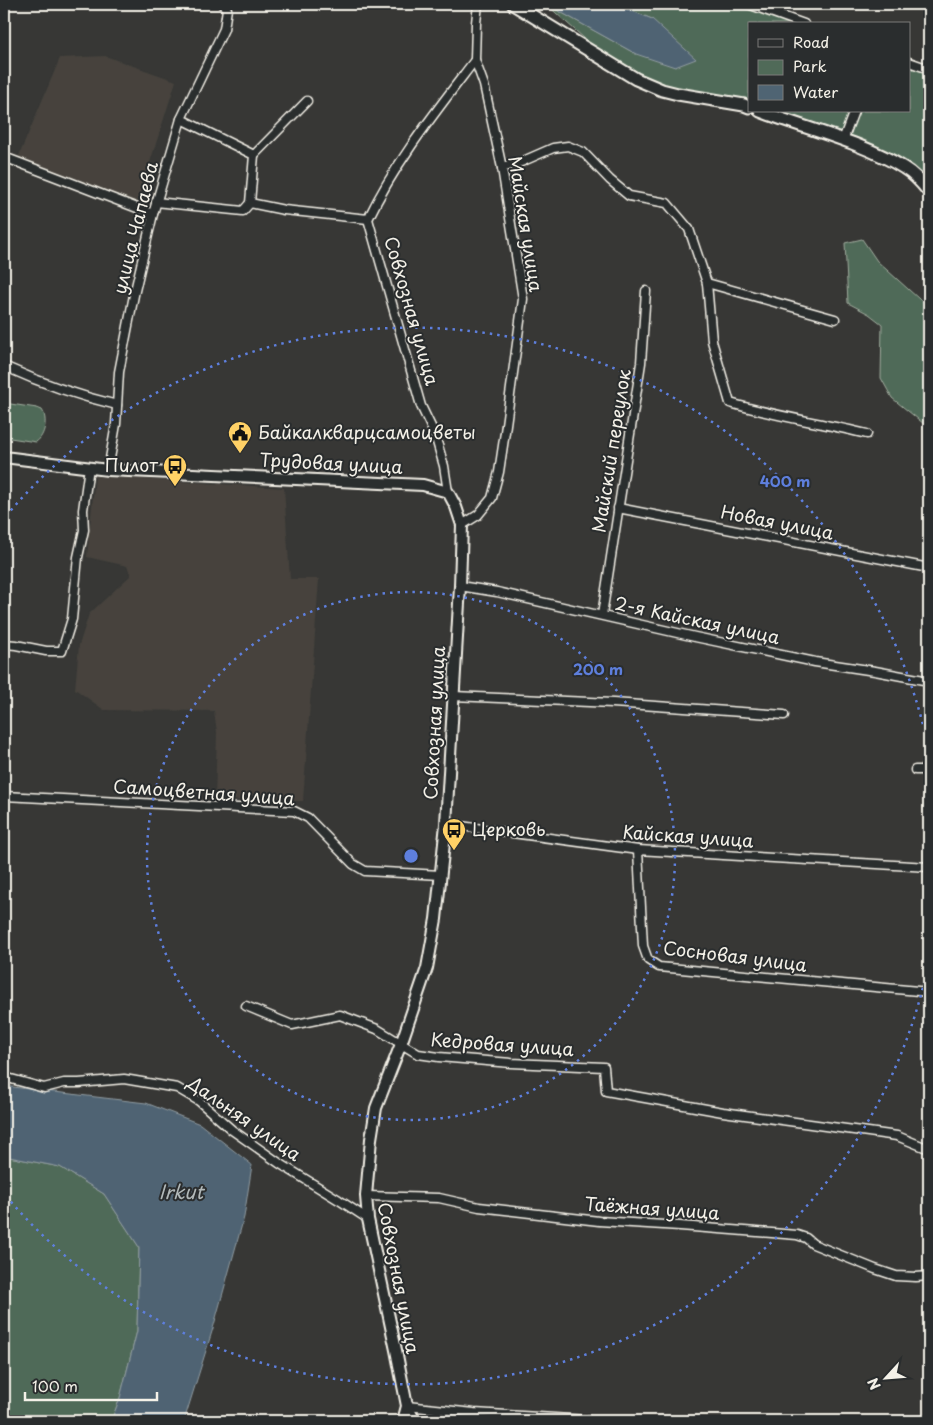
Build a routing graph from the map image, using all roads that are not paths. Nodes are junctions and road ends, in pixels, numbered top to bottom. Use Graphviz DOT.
graph roads {
  1 [pos="222,4"];
  2 [pos="478,4"];
  3 [pos="514,4"];
  4 [pos="748,4"];
  5 [pos="798,22"];
  6 [pos="475,60"];
  7 [pos="910,62"];
  8 [pos="929,70"];
  9 [pos="307,101"];
  10 [pos="748,107"];
  11 [pos="763,112"];
  12 [pos="854,112"];
  13 [pos="181,119"];
  14 [pos="843,140"];
  15 [pos="254,155"];
  16 [pos="4,157"];
  17 [pos="502,168"];
  18 [pos="929,192"];
  19 [pos="156,202"];
  20 [pos="250,203"];
  21 [pos="153,214"];
  22 [pos="368,219"];
  23 [pos="707,283"];
  24 [pos="646,290"];
  25 [pos="835,319"];
  26 [pos="4,364"];
  27 [pos="117,405"];
  28 [pos="867,434"];
  29 [pos="4,457"];
  30 [pos="89,467"];
  31 [pos="108,470"];
  32 [pos="448,492"];
  33 [pos="618,508"];
  34 [pos="462,525"];
  35 [pos="929,568"];
  36 [pos="460,586"];
  37 [pos="602,615"];
  38 [pos="4,644"];
  39 [pos="929,682"];
  40 [pos="453,696"];
  41 [pos="784,715"];
  42 [pos="915,770"];
  43 [pos="929,770"];
  44 [pos="4,796"];
  45 [pos="446,824"];
  46 [pos="638,850"];
  47 [pos="929,867"];
  48 [pos="440,875"];
  49 [pos="929,992"];
  50 [pos="246,1006"];
  51 [pos="401,1044"];
  52 [pos="4,1077"];
  53 [pos="929,1149"];
  54 [pos="366,1196"];
  55 [pos="368,1219"];
  56 [pos="929,1276"];
  57 [pos="407,1406"];
  58 [pos="474,1413"];
  59 [pos="587,1420"];
  60 [pos="403,1421"];
  61 [pos="415,1421"];
  62 [pos="471,1421"];
  1 -- 13 [label="street, улица Чапаева"];
  2 -- 6 [label="street, Майская улица"];
  3 -- 10 [label="main road"];
  4 -- 5 [label="street"];
  6 -- 17 [label="street, Майская улица"];
  6 -- 22 [label="street, Совхозная улица"];
  7 -- 8 [label="street"];
  9 -- 15 [label="street"];
  11 -- 14 [label="main road"];
  12 -- 14 [label="street"];
  13 -- 15 [label="street"];
  13 -- 19 [label="street, улица Чапаева"];
  14 -- 18 [label="main road"];
  15 -- 20 [label="street"];
  16 -- 21 [label="street"];
  17 -- 23 [label="street"];
  17 -- 34 [label="street, Майская улица"];
  19 -- 20 [label="street"];
  19 -- 21 [label="street, улица Чапаева"];
  20 -- 22 [label="street"];
  21 -- 27 [label="street, улица Чапаева"];
  22 -- 32 [label="street, Совхозная улица"];
  23 -- 25 [label="street"];
  23 -- 28 [label="street"];
  24 -- 33 [label="street, Майский переулок"];
  26 -- 27 [label="street"];
  27 -- 31 [label="street, улица Чапаева"];
  29 -- 30 [label="street, Трудовая улица"];
  30 -- 31 [label="street, Трудовая улица"];
  30 -- 38 [label="street"];
  31 -- 32 [label="street, Трудовая улица"];
  32 -- 34 [label="street, Совхозная улица"];
  33 -- 35 [label="street, Новая улица"];
  33 -- 37 [label="street, Майский переулок"];
  34 -- 36 [label="street, Совхозная улица"];
  36 -- 37 [label="street, 2-я Кайская улица"];
  36 -- 40 [label="street, Совхозная улица"];
  37 -- 39 [label="street, 2-я Кайская улица"];
  40 -- 41 [label="street"];
  40 -- 45 [label="street, Совхозная улица"];
  42 -- 43 [label="street"];
  44 -- 48 [label="street, Самоцветная улица"];
  45 -- 46 [label="street, Кайская улица"];
  45 -- 48 [label="street, Совхозная улица"];
  46 -- 47 [label="street, Кайская улица"];
  46 -- 49 [label="street, Сосновая улица"];
  48 -- 51 [label="street, Совхозная улица"];
  50 -- 51 [label="street, Кедровая улица"];
  51 -- 53 [label="street, Кедровая улица"];
  51 -- 54 [label="street, Совхозная улица"];
  52 -- 55 [label="street, Дальняя улица"];
  54 -- 55 [label="street, Совхозная улица"];
  54 -- 56 [label="street, Таёжная улица"];
  55 -- 57 [label="street, Совхозная улица"];
  57 -- 58 [label="street"];
  57 -- 60 [label="street, Совхозная улица"];
  57 -- 61 [label="street"];
  58 -- 59 [label="street"];
  58 -- 62 [label="street"];
}
